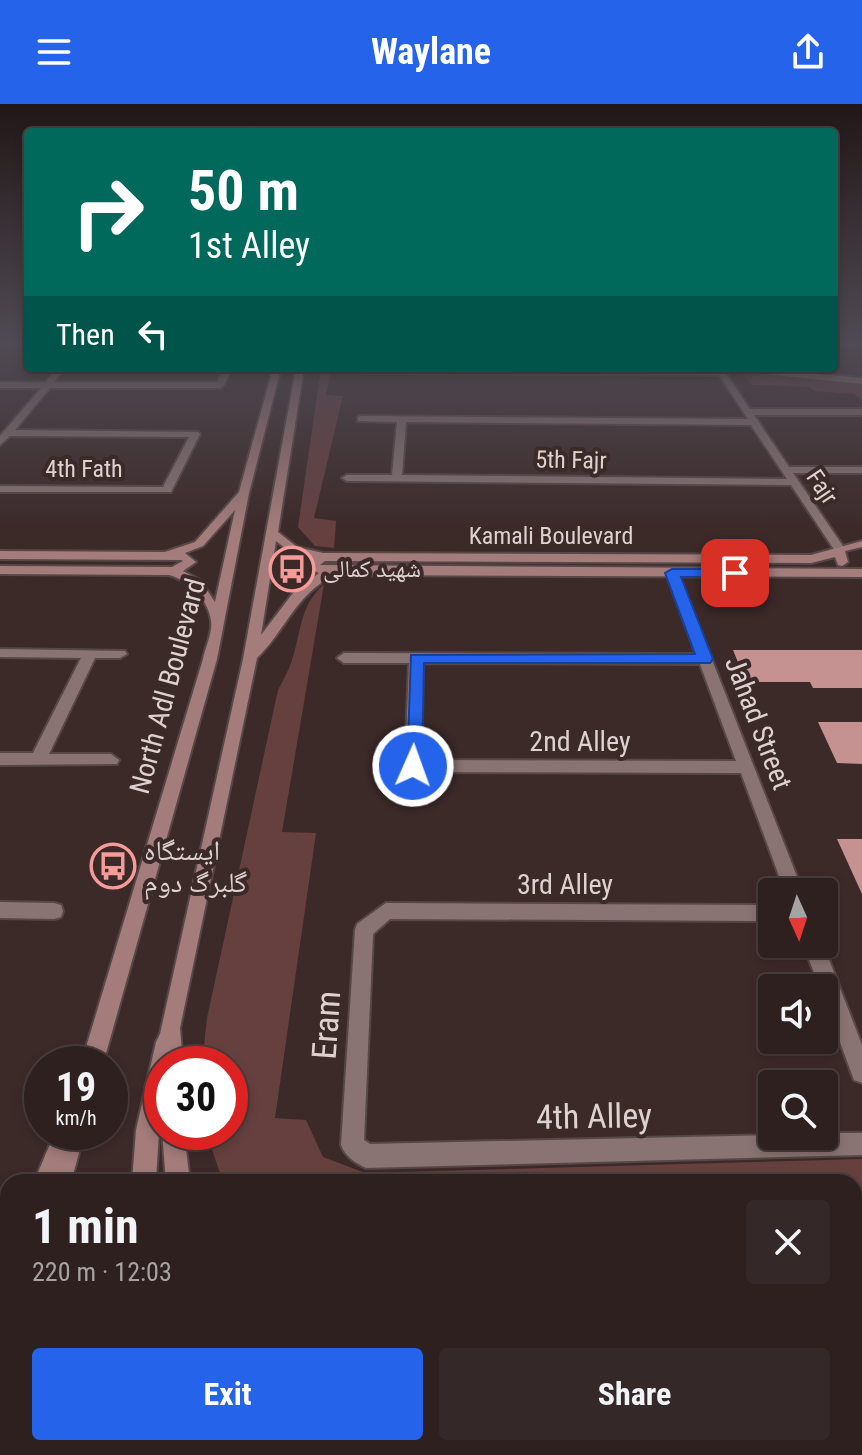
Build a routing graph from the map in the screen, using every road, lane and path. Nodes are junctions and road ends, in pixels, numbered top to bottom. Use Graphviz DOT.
graph roads {
  1 [pos="31,405"];
  2 [pos="267,405"];
  3 [pos="293,405"];
  4 [pos="743,405"];
  5 [pos="862,412"];
  6 [pos="751,417"];
  7 [pos="361,419"];
  8 [pos="402,419"];
  9 [pos="3,437"];
  10 [pos="786,470"];
  11 [pos="862,470"];
  12 [pos="347,478"];
  13 [pos="397,478"];
  14 [pos="794,482"];
  15 [pos="0,489"];
  16 [pos="244,493"];
  17 [pos="271,532"];
  18 [pos="862,544"];
  19 [pos="838,551"];
  20 [pos="0,555"];
  21 [pos="165,556"];
  22 [pos="323,557"];
  23 [pos="0,570"];
  24 [pos="171,571"];
  25 [pos="326,571"];
  26 [pos="672,573"];
  27 [pos="862,573"];
  28 [pos="218,621"];
  29 [pos="0,653"];
  30 [pos="90,654"];
  31 [pos="120,654"];
  32 [pos="344,658"];
  33 [pos="416,658"];
  34 [pos="250,659"];
  35 [pos="705,659"];
  36 [pos="0,759"];
  37 [pos="38,760"];
  38 [pos="111,760"];
  39 [pos="746,767"];
  40 [pos="789,878"];
  41 [pos="0,910"];
  42 [pos="54,911"];
  43 [pos="758,913"];
  44 [pos="364,930"];
  45 [pos="818,958"];
  46 [pos="170,1028"];
  47 [pos="97,1046"];
  48 [pos="171,1046"];
  49 [pos="862,1072"];
  50 [pos="352,1124"];
  51 [pos="862,1144"];
  52 [pos="59,1150"];
  53 [pos="68,1150"];
  54 [pos="175,1150"];
  55 [pos="49,1174"];
  56 [pos="61,1174"];
  57 [pos="144,1174"];
  58 [pos="177,1174"];
  1 -- 9 [label="street"];
  2 -- 16 [label="street, North Adl Boulevard"];
  3 -- 17 [label="street"];
  4 -- 6 [label="street, Fajr"];
  5 -- 6 [label="street"];
  6 -- 8 [label="street"];
  6 -- 10 [label="street, Fajr"];
  7 -- 8 [label="street"];
  8 -- 13 [label="street"];
  9 -- 15 [label="street, 4th Fath"];
  10 -- 11 [label="street"];
  10 -- 14 [label="street, Fajr"];
  12 -- 13 [label="street, 5th Fajr"];
  13 -- 14 [label="street, 5th Fajr"];
  14 -- 19 [label="street, Fajr"];
  16 -- 21 [label="street"];
  16 -- 28 [label="street, North Adl Boulevard"];
  17 -- 22 [label="street, Kamali Boulevard"];
  17 -- 34 [label="street"];
  18 -- 19 [label="street, Kamali Boulevard"];
  19 -- 22 [label="street, Kamali Boulevard"];
  19 -- 27 [label="street"];
  20 -- 21 [label="street"];
  21 -- 24 [label="street"];
  22 -- 25 [label="street"];
  23 -- 24 [label="street"];
  24 -- 28 [label="street"];
  25 -- 26 [label="street, Kamali Boulevard"];
  25 -- 34 [label="street"];
  26 -- 27 [label="street, Kamali Boulevard"];
  26 -- 35 [label="street, Jahad Street"];
  28 -- 47 [label="street, North Adl Boulevard"];
  29 -- 30 [label="street"];
  30 -- 31 [label="street"];
  30 -- 37 [label="street"];
  32 -- 33 [label="street"];
  33 -- 35 [label="street"];
  33 -- 39 [label="street, 2nd Alley"];
  34 -- 46 [label="street"];
  35 -- 39 [label="street, Jahad Street"];
  36 -- 37 [label="street"];
  37 -- 38 [label="street"];
  39 -- 40 [label="street, Jahad Street"];
  41 -- 42 [label="street"];
  43 -- 44 [label="street, 3rd Alley"];
  44 -- 50 [label="street, Eram"];
  45 -- 49 [label="street"];
  46 -- 48 [label="street"];
  46 -- 57 [label="street"];
  50 -- 51 [label="street, 4th Alley"];
  52 -- 55 [label="street"];
  53 -- 56 [label="street"];
  54 -- 58 [label="street"];
}
